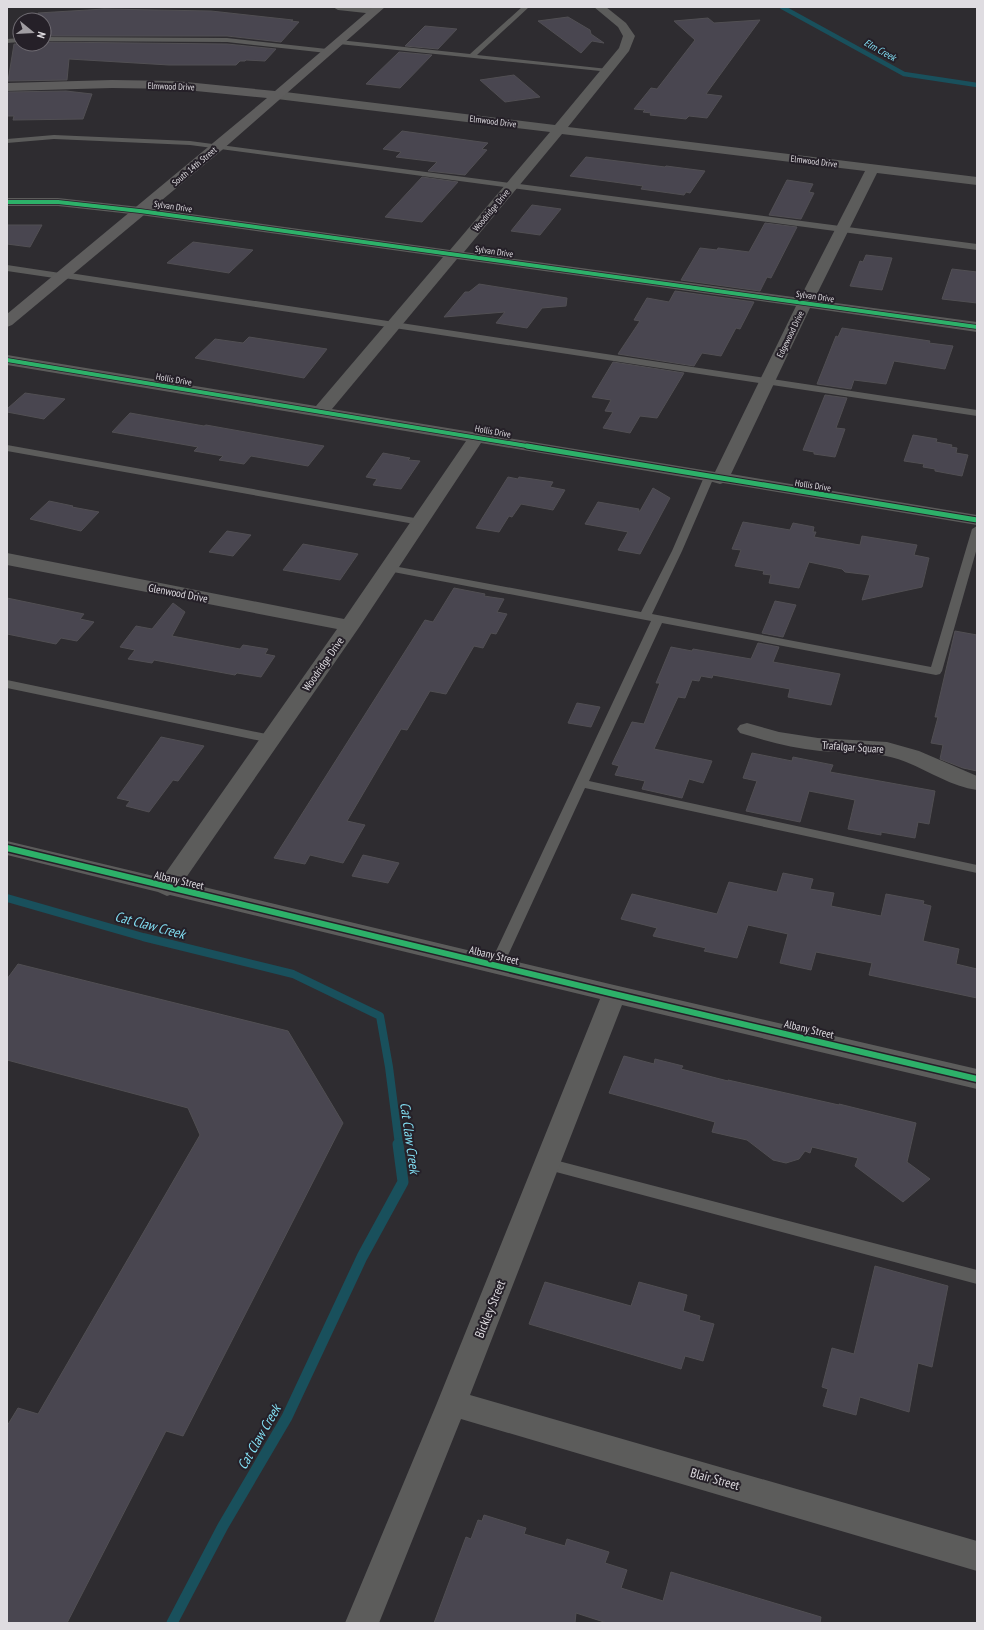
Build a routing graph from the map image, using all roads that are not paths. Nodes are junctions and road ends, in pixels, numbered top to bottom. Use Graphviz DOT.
graph roads {
  1 [pos="338,7"];
  2 [pos="526,7"];
  3 [pos="599,7"];
  4 [pos="377,9"];
  5 [pos="52,39"];
  6 [pos="339,42"];
  7 [pos="327,51"];
  8 [pos="472,56"];
  9 [pos="608,71"];
  10 [pos="7,88"];
  11 [pos="277,95"];
  12 [pos="559,130"];
  13 [pos="7,141"];
  14 [pos="217,147"];
  15 [pos="873,168"];
  16 [pos="977,181"];
  17 [pos="512,185"];
  18 [pos="7,202"];
  19 [pos="140,211"];
  20 [pos="842,229"];
  21 [pos="977,247"];
  22 [pos="454,255"];
  23 [pos="7,268"];
  24 [pos="62,276"];
  25 [pos="805,303"];
  26 [pos="7,322"];
  27 [pos="395,324"];
  28 [pos="977,327"];
  29 [pos="7,360"];
  30 [pos="767,382"];
  31 [pos="320,412"];
  32 [pos="977,413"];
  33 [pos="476,438"];
  34 [pos="7,448"];
  35 [pos="715,478"];
  36 [pos="977,520"];
  37 [pos="420,522"];
  38 [pos="977,529"];
  39 [pos="7,559"];
  40 [pos="388,568"];
  41 [pos="645,616"];
  42 [pos="658,619"];
  43 [pos="350,626"];
  44 [pos="7,684"];
  45 [pos="748,729"];
  46 [pos="271,739"];
  47 [pos="581,783"];
  48 [pos="977,783"];
  49 [pos="7,848"];
  50 [pos="977,869"];
  51 [pos="167,888"];
  52 [pos="496,966"];
  53 [pos="614,994"];
  54 [pos="977,1079"];
  55 [pos="547,1164"];
  56 [pos="977,1277"];
  57 [pos="452,1403"];
  58 [pos="977,1556"];
  59 [pos="362,1623"];
  1 -- 4 [label="street"];
  2 -- 8 [label="lane"];
  3 -- 9 [label="street, Woodridge Drive"];
  4 -- 6 [label="main road, South 14th Street"];
  5 -- 7 [label="lane"];
  6 -- 7 [label="main road, South 14th Street"];
  6 -- 8 [label="lane"];
  7 -- 11 [label="main road, South 14th Street"];
  8 -- 9 [label="lane"];
  9 -- 12 [label="street, Woodridge Drive"];
  10 -- 11 [label="main road, Elmwood Drive"];
  11 -- 12 [label="street, Elmwood Drive"];
  11 -- 14 [label="main road, South 14th Street"];
  12 -- 15 [label="street, Elmwood Drive"];
  12 -- 17 [label="street, Woodridge Drive"];
  13 -- 14 [label="lane"];
  14 -- 17 [label="lane"];
  14 -- 19 [label="main road, South 14th Street"];
  15 -- 16 [label="street, Elmwood Drive"];
  15 -- 20 [label="street, Edgewood Drive"];
  17 -- 20 [label="lane"];
  17 -- 22 [label="street, Woodridge Drive"];
  18 -- 19 [label="street, Sylvan Drive"];
  19 -- 22 [label="street, Sylvan Drive"];
  19 -- 24 [label="main road, South 14th Street"];
  20 -- 21 [label="lane"];
  20 -- 25 [label="street, Edgewood Drive"];
  22 -- 25 [label="street, Sylvan Drive"];
  22 -- 27 [label="street, Woodridge Drive"];
  23 -- 24 [label="lane"];
  24 -- 26 [label="main road, South 14th Street"];
  24 -- 27 [label="lane"];
  25 -- 28 [label="street, Sylvan Drive"];
  25 -- 30 [label="street, Edgewood Drive"];
  27 -- 30 [label="lane"];
  27 -- 31 [label="street, Woodridge Drive"];
  29 -- 31 [label="street, Hollis Drive"];
  30 -- 32 [label="lane"];
  30 -- 35 [label="street, Edgewood Drive"];
  31 -- 33 [label="street, Hollis Drive"];
  33 -- 35 [label="street, Hollis Drive"];
  33 -- 37 [label="street, Woodridge Drive"];
  34 -- 37 [label="lane"];
  35 -- 36 [label="street, Hollis Drive"];
  35 -- 41 [label="lane"];
  37 -- 40 [label="street, Woodridge Drive"];
  38 -- 42 [label="lane"];
  39 -- 43 [label="street, Glenwood Drive"];
  40 -- 41 [label="lane"];
  40 -- 43 [label="street, Woodridge Drive"];
  41 -- 42 [label="lane"];
  42 -- 47 [label="lane"];
  43 -- 46 [label="street, Woodridge Drive"];
  44 -- 46 [label="lane"];
  45 -- 48 [label="street, Trafalgar Square"];
  46 -- 51 [label="street, Woodridge Drive"];
  47 -- 50 [label="lane"];
  47 -- 52 [label="lane"];
  49 -- 51 [label="street, Albany Street"];
  51 -- 52 [label="street, Albany Street"];
  52 -- 53 [label="street, Albany Street"];
  53 -- 54 [label="street, Albany Street"];
  53 -- 55 [label="street, Bickley Street"];
  55 -- 56 [label="lane"];
  55 -- 57 [label="street, Bickley Street"];
  57 -- 58 [label="street, Blair Street"];
  57 -- 59 [label="street, Bickley Street"];
}
